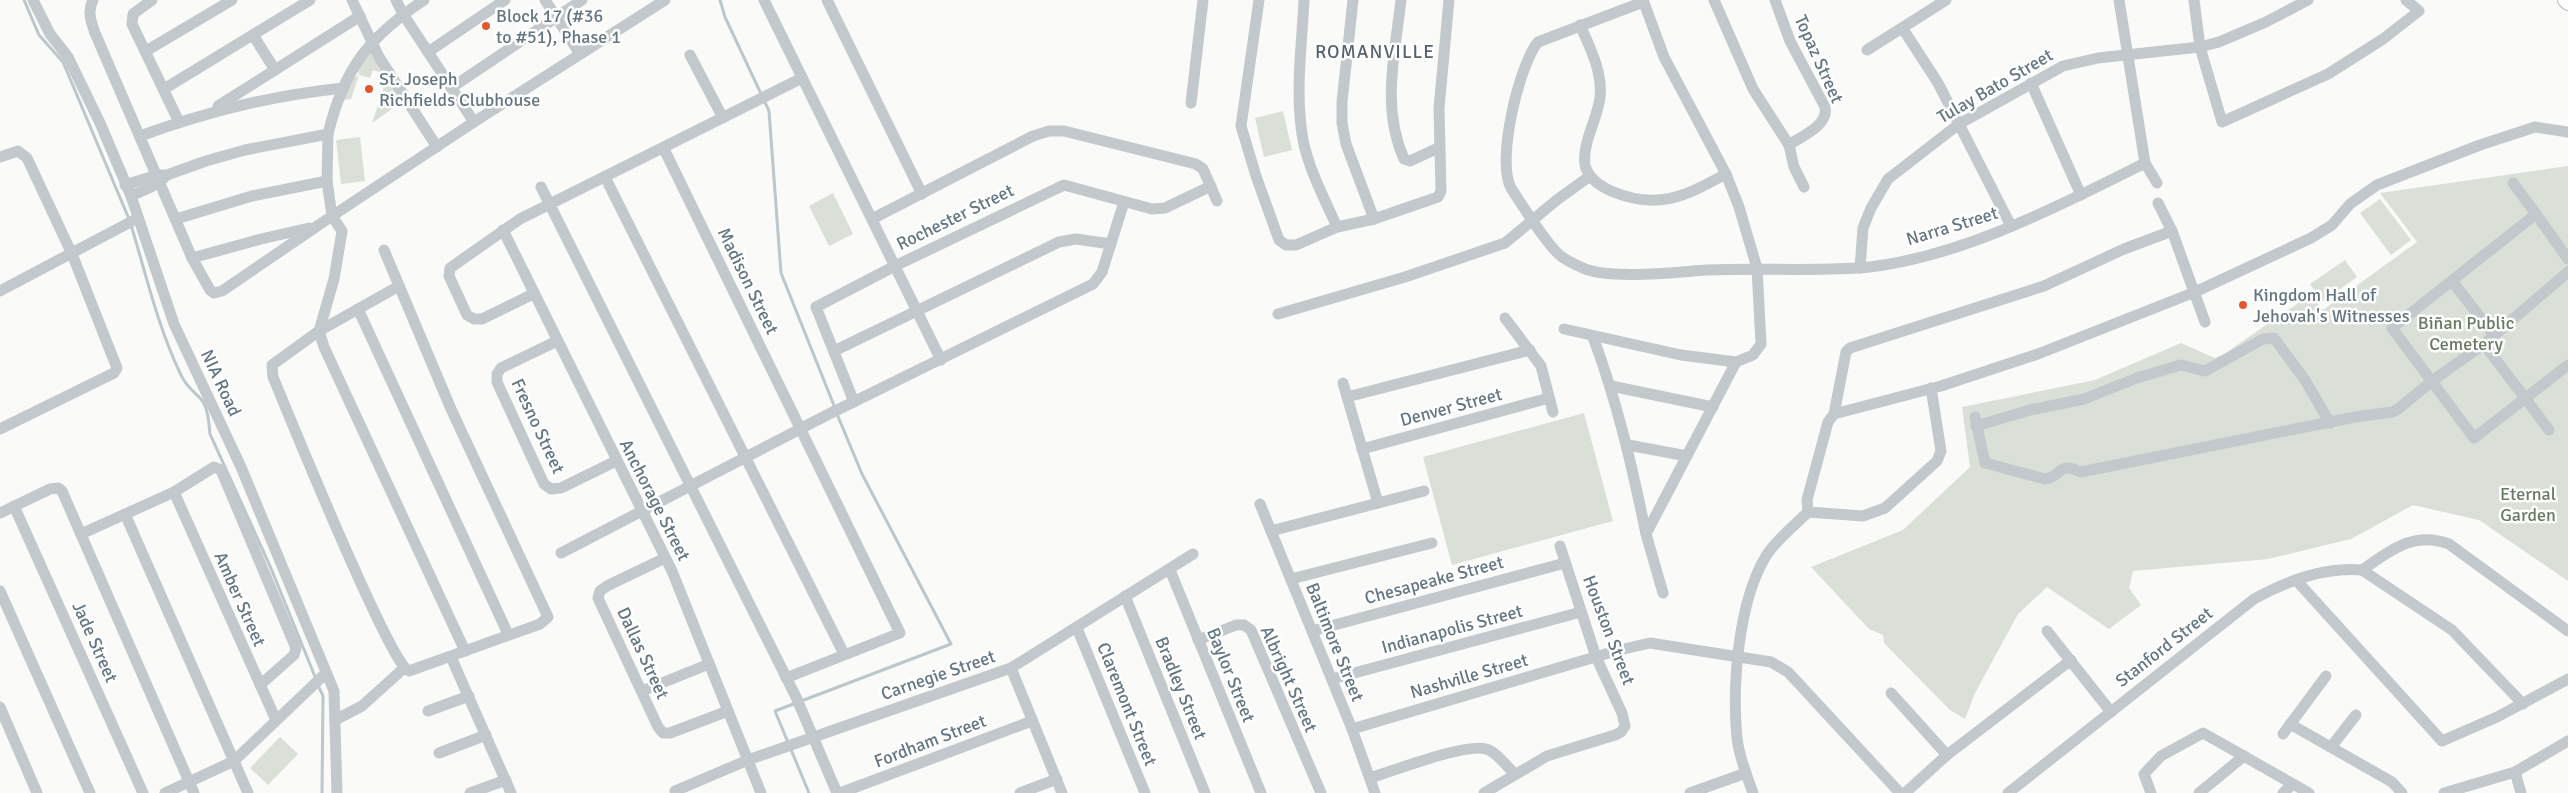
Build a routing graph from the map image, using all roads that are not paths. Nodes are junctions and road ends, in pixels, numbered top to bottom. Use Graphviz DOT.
graph roads {
  1 [pos="33,0"];
  2 [pos="93,0"];
  3 [pos="152,0"];
  4 [pos="232,0"];
  5 [pos="310,0"];
  6 [pos="352,0"];
  7 [pos="396,0"];
  8 [pos="424,0"];
  9 [pos="506,0"];
  10 [pos="545,0"];
  11 [pos="582,0"];
  12 [pos="665,0"];
  13 [pos="764,0"];
  14 [pos="827,0"];
  15 [pos="1203,0"];
  16 [pos="1259,0"];
  17 [pos="1304,0"];
  18 [pos="1353,0"];
  19 [pos="1401,0"];
  20 [pos="1449,0"];
  21 [pos="1714,0"];
  22 [pos="1775,0"];
  23 [pos="1946,0"];
  24 [pos="2119,0"];
  25 [pos="2194,0"];
  26 [pos="2308,0"];
  27 [pos="2406,0"];
  28 [pos="2564,0"];
  29 [pos="1643,1"];
  30 [pos="2568,3"];
  31 [pos="403,14"];
  32 [pos="360,16"];
  33 [pos="555,18"];
  34 [pos="1580,25"];
  35 [pos="1903,29"];
  36 [pos="253,35"];
  37 [pos="372,42"];
  38 [pos="2200,47"];
  39 [pos="1868,50"];
  40 [pos="146,51"];
  41 [pos="428,52"];
  42 [pos="580,54"];
  43 [pos="2129,54"];
  44 [pos="690,55"];
  45 [pos="275,70"];
  46 [pos="802,78"];
  47 [pos="2031,83"];
  48 [pos="343,88"];
  49 [pos="451,88"];
  50 [pos="164,89"];
  51 [pos="1191,103"];
  52 [pos="210,112"];
  53 [pos="723,118"];
  54 [pos="178,122"];
  55 [pos="474,122"];
  56 [pos="1959,124"];
  57 [pos="2568,132"];
  58 [pos="328,134"];
  59 [pos="140,136"];
  60 [pos="1789,145"];
  61 [pos="437,147"];
  62 [pos="1438,148"];
  63 [pos="664,149"];
  64 [pos="0,157"];
  65 [pos="2145,163"];
  66 [pos="1726,174"];
  67 [pos="1590,176"];
  68 [pos="605,177"];
  69 [pos="161,178"];
  70 [pos="327,181"];
  71 [pos="2513,182"];
  72 [pos="2157,183"];
  73 [pos="125,185"];
  74 [pos="1211,186"];
  75 [pos="541,187"];
  76 [pos="1804,187"];
  77 [pos="922,194"];
  78 [pos="2081,195"];
  79 [pos="131,196"];
  80 [pos="1218,201"];
  81 [pos="1124,202"];
  82 [pos="2158,203"];
  83 [pos="550,205"];
  84 [pos="2536,214"];
  85 [pos="332,216"];
  86 [pos="138,218"];
  87 [pos="176,219"];
  88 [pos="872,219"];
  89 [pos="1374,220"];
  90 [pos="1533,221"];
  91 [pos="2011,226"];
  92 [pos="316,227"];
  93 [pos="1337,227"];
  94 [pos="503,230"];
  95 [pos="2172,231"];
  96 [pos="1111,244"];
  97 [pos="384,250"];
  98 [pos="72,254"];
  99 [pos="192,258"];
  100 [pos="2568,259"];
  101 [pos="895,266"];
  102 [pos="1757,268"];
  103 [pos="1860,268"];
  104 [pos="2568,272"];
  105 [pos="2452,281"];
  106 [pos="399,286"];
  107 [pos="0,291"];
  108 [pos="2195,292"];
  109 [pos="534,294"];
  110 [pos="358,308"];
  111 [pos="917,311"];
  112 [pos="1278,314"];
  113 [pos="1505,318"];
  114 [pos="2205,322"];
  115 [pos="1564,329"];
  116 [pos="319,332"];
  117 [pos="2494,335"];
  118 [pos="1593,337"];
  119 [pos="556,340"];
  120 [pos="2484,344"];
  121 [pos="1530,350"];
  122 [pos="834,352"];
  123 [pos="941,360"];
  124 [pos="1736,362"];
  125 [pos="2568,364"];
  126 [pos="2432,381"];
  127 [pos="1343,383"];
  128 [pos="1611,386"];
  129 [pos="1931,388"];
  130 [pos="1347,397"];
  131 [pos="1549,398"];
  132 [pos="2525,399"];
  133 [pos="854,402"];
  134 [pos="1712,407"];
  135 [pos="1553,412"];
  136 [pos="1834,414"];
  137 [pos="2330,422"];
  138 [pos="0,429"];
  139 [pos="800,429"];
  140 [pos="2549,430"];
  141 [pos="1628,445"];
  142 [pos="1362,449"];
  143 [pos="1687,456"];
  144 [pos="746,457"];
  145 [pos="616,461"];
  146 [pos="690,486"];
  147 [pos="1424,491"];
  148 [pos="174,492"];
  149 [pos="1378,503"];
  150 [pos="1260,504"];
  151 [pos="14,506"];
  152 [pos="642,511"];
  153 [pos="1808,512"];
  154 [pos="0,513"];
  155 [pos="125,514"];
  156 [pos="1271,531"];
  157 [pos="81,534"];
  158 [pos="1646,534"];
  159 [pos="1432,543"];
  160 [pos="1560,546"];
  161 [pos="561,553"];
  162 [pos="1192,554"];
  163 [pos="665,558"];
  164 [pos="1565,563"];
  165 [pos="1170,570"];
  166 [pos="2362,570"];
  167 [pos="1291,580"];
  168 [pos="2296,580"];
  169 [pos="0,591"];
  170 [pos="1663,593"];
  171 [pos="1125,596"];
  172 [pos="1581,612"];
  173 [pos="1077,628"];
  174 [pos="1312,631"];
  175 [pos="2047,631"];
  176 [pos="2568,631"];
  177 [pos="508,634"];
  178 [pos="1198,640"];
  179 [pos="465,652"];
  180 [pos="844,654"];
  181 [pos="451,657"];
  182 [pos="1596,657"];
  183 [pos="1737,657"];
  184 [pos="2071,660"];
  185 [pos="709,664"];
  186 [pos="1011,668"];
  187 [pos="403,669"];
  188 [pos="2326,676"];
  189 [pos="320,678"];
  190 [pos="786,678"];
  191 [pos="1332,679"];
  192 [pos="2568,679"];
  193 [pos="260,686"];
  194 [pos="642,691"];
  195 [pos="1891,693"];
  196 [pos="470,696"];
  197 [pos="2524,704"];
  198 [pos="0,707"];
  199 [pos="428,711"];
  200 [pos="728,711"];
  201 [pos="2111,712"];
  202 [pos="2356,715"];
  203 [pos="276,720"];
  204 [pos="335,720"];
  205 [pos="1032,721"];
  206 [pos="2290,724"];
  207 [pos="1352,729"];
  208 [pos="2283,734"];
  209 [pos="486,735"];
  210 [pos="814,736"];
  211 [pos="2568,741"];
  212 [pos="2331,746"];
  213 [pos="439,753"];
  214 [pos="1947,755"];
  215 [pos="2244,756"];
  216 [pos="748,760"];
  217 [pos="234,761"];
  218 [pos="2516,772"];
  219 [pos="1746,773"];
  220 [pos="1514,774"];
  221 [pos="1370,778"];
  222 [pos="1057,779"];
  223 [pos="506,780"];
  224 [pos="189,782"];
  225 [pos="2293,784"];
  226 [pos="690,789"];
  227 [pos="675,791"];
  228 [pos="37,793"];
  229 [pos="90,793"];
  230 [pos="143,793"];
  231 [pos="165,793"];
  232 [pos="194,793"];
  233 [pos="248,793"];
  234 [pos="336,793"];
  235 [pos="470,793"];
  236 [pos="511,793"];
  237 [pos="761,793"];
  238 [pos="839,793"];
  239 [pos="1020,793"];
  240 [pos="1062,793"];
  241 [pos="1145,793"];
  242 [pos="1205,793"];
  243 [pos="1261,793"];
  244 [pos="1320,793"];
  245 [pos="1375,793"];
  246 [pos="1484,793"];
  247 [pos="1690,793"];
  248 [pos="1754,793"];
  249 [pos="1900,793"];
  250 [pos="1905,793"];
  251 [pos="2008,793"];
  252 [pos="2151,793"];
  253 [pos="2199,793"];
  254 [pos="2282,793"];
  255 [pos="2309,793"];
  256 [pos="2402,793"];
  257 [pos="2444,793"];
  258 [pos="2520,793"];
  1 -- 73 [label="street, NIA Road"];
  2 -- 59 [label="street"];
  3 -- 40 [label="street"];
  4 -- 40 [label="street"];
  5 -- 36 [label="street"];
  6 -- 32 [label="street"];
  7 -- 31 [label="street"];
  8 -- 31 [label="street"];
  9 -- 41 [label="street"];
  10 -- 33 [label="street"];
  11 -- 33 [label="street"];
  12 -- 42 [label="street"];
  13 -- 46 [label="street"];
  14 -- 77 [label="street"];
  15 -- 51 [label="street"];
  16 -- 93 [label="street"];
  17 -- 93 [label="street"];
  18 -- 89 [label="street"];
  19 -- 62 [label="street"];
  20 -- 62 [label="street"];
  21 -- 60 [label="street"];
  22 -- 60 [label="street, Topaz Street"];
  23 -- 35 [label="street"];
  24 -- 43 [label="street"];
  25 -- 38 [label="street"];
  26 -- 38 [label="street, Tulay Bato Street"];
  27 -- 38 [label="street"];
  28 -- 30 [label="main road"];
  29 -- 34 [label="street, Narra Street"];
  29 -- 66 [label="street"];
  31 -- 37 [label="street"];
  31 -- 41 [label="street"];
  32 -- 37 [label="street"];
  32 -- 45 [label="street"];
  33 -- 42 [label="street"];
  33 -- 49 [label="street"];
  34 -- 67 [label="street"];
  34 -- 90 [label="street, Narra Street"];
  35 -- 39 [label="street"];
  35 -- 56 [label="street"];
  36 -- 45 [label="street"];
  36 -- 50 [label="street"];
  37 -- 48 [label="street"];
  37 -- 61 [label="street"];
  38 -- 43 [label="street, Tulay Bato Street"];
  40 -- 50 [label="street"];
  41 -- 49 [label="street"];
  42 -- 55 [label="street"];
  43 -- 47 [label="street, Tulay Bato Street"];
  43 -- 65 [label="street"];
  44 -- 53 [label="street"];
  45 -- 52 [label="street"];
  46 -- 53 [label="street"];
  46 -- 88 [label="street"];
  47 -- 56 [label="street, Tulay Bato Street"];
  47 -- 78 [label="street"];
  48 -- 52 [label="street"];
  48 -- 58 [label="street"];
  49 -- 55 [label="street"];
  50 -- 54 [label="street"];
  52 -- 54 [label="street"];
  53 -- 63 [label="street"];
  54 -- 59 [label="street"];
  55 -- 61 [label="street"];
  56 -- 91 [label="street"];
  56 -- 103 [label="street, Tulay Bato Street"];
  57 -- 108 [label="street"];
  58 -- 69 [label="street"];
  58 -- 70 [label="street"];
  59 -- 69 [label="street"];
  60 -- 76 [label="street"];
  61 -- 85 [label="street"];
  62 -- 89 [label="street"];
  63 -- 68 [label="street"];
  63 -- 139 [label="street, Madison Street"];
  64 -- 98 [label="street"];
  65 -- 72 [label="street"];
  65 -- 78 [label="street, Narra Street"];
  66 -- 67 [label="street"];
  66 -- 102 [label="street"];
  67 -- 90 [label="street"];
  68 -- 83 [label="street"];
  68 -- 144 [label="street"];
  69 -- 73 [label="street"];
  69 -- 79 [label="street"];
  69 -- 87 [label="street"];
  70 -- 85 [label="street"];
  70 -- 87 [label="street"];
  71 -- 84 [label="street"];
  73 -- 79 [label="street, NIA Road"];
  74 -- 77 [label="street"];
  74 -- 80 [label="street"];
  74 -- 81 [label="street, Rochester Street"];
  75 -- 83 [label="street"];
  77 -- 88 [label="street"];
  78 -- 91 [label="street, Narra Street"];
  79 -- 86 [label="street, NIA Road"];
  81 -- 96 [label="street"];
  81 -- 101 [label="street, Rochester Street"];
  82 -- 95 [label="street"];
  83 -- 94 [label="street"];
  83 -- 146 [label="street"];
  84 -- 100 [label="street"];
  84 -- 105 [label="street"];
  85 -- 92 [label="street"];
  85 -- 116 [label="street"];
  86 -- 98 [label="street"];
  86 -- 189 [label="street, NIA Road"];
  87 -- 99 [label="street"];
  88 -- 101 [label="street"];
  89 -- 93 [label="street"];
  90 -- 102 [label="street, Narra Street"];
  90 -- 112 [label="street"];
  91 -- 103 [label="street, Narra Street"];
  92 -- 99 [label="street"];
  92 -- 99 [label="street"];
  94 -- 109 [label="street, Anchorage Street"];
  94 -- 109 [label="street"];
  95 -- 108 [label="street"];
  95 -- 136 [label="street"];
  96 -- 111 [label="street"];
  96 -- 123 [label="street"];
  97 -- 106 [label="street"];
  98 -- 107 [label="street"];
  98 -- 138 [label="street"];
  101 -- 111 [label="street"];
  101 -- 122 [label="street, Rochester Street"];
  102 -- 103 [label="street, Narra Street"];
  102 -- 124 [label="street"];
  104 -- 117 [label="street"];
  105 -- 117 [label="street"];
  105 -- 126 [label="street"];
  106 -- 110 [label="street"];
  106 -- 177 [label="street"];
  108 -- 114 [label="street"];
  108 -- 129 [label="street"];
  109 -- 119 [label="street, Anchorage Street"];
  110 -- 116 [label="street"];
  110 -- 177 [label="street"];
  111 -- 122 [label="street"];
  111 -- 123 [label="street"];
  113 -- 121 [label="street"];
  115 -- 118 [label="street"];
  116 -- 179 [label="street"];
  116 -- 187 [label="street"];
  117 -- 120 [label="street"];
  118 -- 124 [label="street"];
  118 -- 128 [label="street"];
  119 -- 145 [label="street, Anchorage Street"];
  119 -- 145 [label="street, Fresno Street"];
  120 -- 126 [label="street"];
  120 -- 132 [label="street"];
  121 -- 130 [label="street"];
  121 -- 131 [label="street"];
  122 -- 133 [label="street, Rochester Street"];
  123 -- 133 [label="street"];
  124 -- 134 [label="street"];
  125 -- 132 [label="street"];
  126 -- 132 [label="street"];
  126 -- 137 [label="street"];
  127 -- 130 [label="street"];
  128 -- 134 [label="street"];
  128 -- 141 [label="street"];
  129 -- 136 [label="street"];
  129 -- 153 [label="street"];
  130 -- 142 [label="street"];
  131 -- 135 [label="street"];
  131 -- 142 [label="street, Denver Street"];
  132 -- 140 [label="street"];
  133 -- 139 [label="street"];
  134 -- 143 [label="street"];
  136 -- 153 [label="street"];
  137 -- 137 [label="street"];
  139 -- 144 [label="street"];
  139 -- 180 [label="street, Madison Street"];
  141 -- 143 [label="street"];
  141 -- 158 [label="street"];
  142 -- 149 [label="street"];
  143 -- 158 [label="street"];
  144 -- 146 [label="street"];
  144 -- 180 [label="street"];
  145 -- 152 [label="street, Anchorage Street"];
  146 -- 152 [label="street"];
  146 -- 190 [label="street"];
  147 -- 149 [label="street"];
  148 -- 155 [label="street"];
  148 -- 193 [label="street, Amber Street"];
  148 -- 193 [label="street"];
  149 -- 156 [label="street"];
  150 -- 156 [label="street, Baltimore Street"];
  151 -- 154 [label="street"];
  151 -- 157 [label="street"];
  151 -- 230 [label="street, Jade Street"];
  152 -- 161 [label="street"];
  152 -- 163 [label="street, Anchorage Street"];
  153 -- 183 [label="street"];
  155 -- 157 [label="street"];
  155 -- 217 [label="street"];
  156 -- 167 [label="street, Baltimore Street"];
  157 -- 224 [label="street"];
  158 -- 170 [label="street"];
  159 -- 167 [label="street"];
  160 -- 164 [label="street, Houston Street"];
  162 -- 165 [label="street, Carnegie Street"];
  163 -- 185 [label="street, Anchorage Street"];
  163 -- 194 [label="street, Dallas Street"];
  164 -- 172 [label="street, Houston Street"];
  164 -- 174 [label="street, Chesapeake Street"];
  165 -- 171 [label="street, Carnegie Street"];
  165 -- 178 [label="street, Baylor Street"];
  166 -- 168 [label="street, Stanford Street"];
  166 -- 176 [label="street"];
  166 -- 197 [label="street"];
  167 -- 174 [label="street, Baltimore Street"];
  168 -- 197 [label="street"];
  168 -- 201 [label="street, Stanford Street"];
  169 -- 229 [label="street"];
  171 -- 173 [label="street, Carnegie Street"];
  171 -- 242 [label="street, Bradley Street"];
  172 -- 182 [label="street, Houston Street"];
  172 -- 191 [label="street, Indianapolis Street"];
  173 -- 186 [label="street, Carnegie Street"];
  173 -- 241 [label="street, Claremont Street"];
  174 -- 191 [label="street, Baltimore Street"];
  175 -- 184 [label="street"];
  177 -- 179 [label="street"];
  178 -- 243 [label="street, Baylor Street"];
  178 -- 244 [label="street, Albright Street"];
  179 -- 181 [label="street"];
  180 -- 190 [label="street"];
  181 -- 187 [label="street"];
  181 -- 196 [label="street"];
  182 -- 183 [label="street, Nashville Street"];
  182 -- 207 [label="street, Nashville Street"];
  182 -- 220 [label="street, Houston Street"];
  183 -- 219 [label="street"];
  183 -- 249 [label="street, Nashville Street"];
  184 -- 201 [label="street"];
  184 -- 214 [label="street"];
  185 -- 194 [label="street"];
  185 -- 200 [label="street, Anchorage Street"];
  186 -- 205 [label="street"];
  186 -- 210 [label="street, Carnegie Street"];
  187 -- 204 [label="street"];
  188 -- 206 [label="street"];
  189 -- 203 [label="street"];
  189 -- 204 [label="street, NIA Road"];
  190 -- 210 [label="street"];
  191 -- 207 [label="street, Baltimore Street"];
  192 -- 197 [label="street"];
  193 -- 203 [label="street, Amber Street"];
  194 -- 200 [label="street, Dallas Street"];
  195 -- 214 [label="street"];
  196 -- 199 [label="street"];
  196 -- 209 [label="street"];
  198 -- 228 [label="street"];
  200 -- 216 [label="street, Anchorage Street"];
  201 -- 251 [label="street, Stanford Street"];
  202 -- 212 [label="street"];
  203 -- 217 [label="street"];
  204 -- 234 [label="street, NIA Road"];
  205 -- 222 [label="street"];
  205 -- 238 [label="street, Fordham Street"];
  206 -- 208 [label="street"];
  206 -- 212 [label="street"];
  207 -- 221 [label="street, Baltimore Street"];
  209 -- 213 [label="street"];
  209 -- 223 [label="street"];
  210 -- 216 [label="street, Carnegie Street"];
  210 -- 238 [label="street"];
  211 -- 218 [label="street"];
  212 -- 256 [label="street"];
  214 -- 250 [label="street"];
  215 -- 225 [label="street"];
  215 -- 252 [label="street"];
  215 -- 253 [label="street"];
  216 -- 226 [label="street, Carnegie Street"];
  216 -- 237 [label="street, Anchorage Street"];
  217 -- 224 [label="street"];
  217 -- 233 [label="street"];
  218 -- 257 [label="street"];
  218 -- 258 [label="street"];
  219 -- 247 [label="street"];
  219 -- 248 [label="street"];
  220 -- 221 [label="street"];
  220 -- 246 [label="street"];
  221 -- 245 [label="street, Baltimore Street"];
  222 -- 239 [label="street"];
  222 -- 240 [label="street"];
  223 -- 235 [label="street"];
  223 -- 236 [label="street"];
  224 -- 231 [label="street"];
  224 -- 232 [label="street"];
  225 -- 254 [label="street"];
  225 -- 255 [label="street"];
  226 -- 227 [label="street, Carnegie Street"];
}
